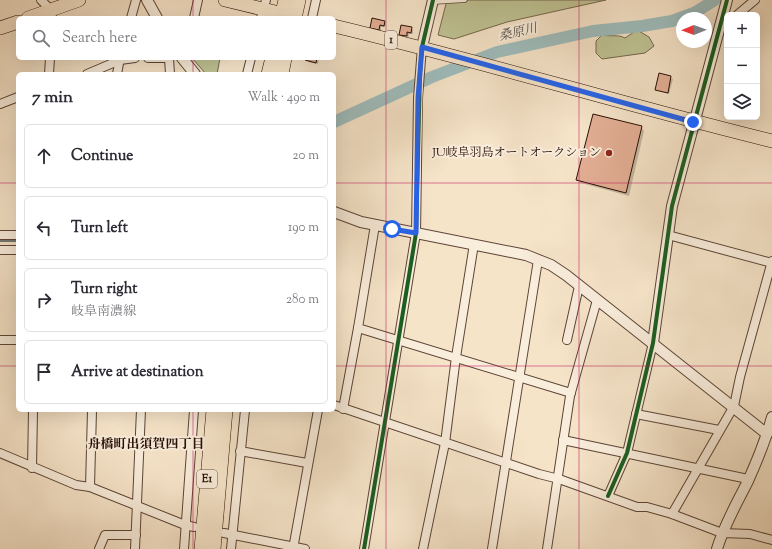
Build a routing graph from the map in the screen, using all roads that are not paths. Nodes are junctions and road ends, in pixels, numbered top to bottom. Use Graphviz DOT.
graph roads {
  1 [pos="41,0"];
  2 [pos="79,0"];
  3 [pos="136,0"];
  4 [pos="147,0"];
  5 [pos="198,0"];
  6 [pos="225,0"];
  7 [pos="286,0"];
  8 [pos="298,0"];
  9 [pos="316,0"];
  10 [pos="465,0"];
  11 [pos="727,0"];
  12 [pos="755,0"];
  13 [pos="433,1"];
  14 [pos="270,11"];
  15 [pos="741,12"];
  16 [pos="52,14"];
  17 [pos="40,16"];
  18 [pos="132,16"];
  19 [pos="156,16"];
  20 [pos="194,16"];
  21 [pos="294,16"];
  22 [pos="312,16"];
  23 [pos="16,23"];
  24 [pos="336,26"];
  25 [pos="723,27"];
  26 [pos="0,28"];
  27 [pos="422,47"];
  28 [pos="50,60"];
  29 [pos="118,60"];
  30 [pos="120,60"];
  31 [pos="169,60"];
  32 [pos="184,60"];
  33 [pos="250,60"];
  34 [pos="272,60"];
  35 [pos="284,60"];
  36 [pos="49,72"];
  37 [pos="91,72"];
  38 [pos="118,72"];
  39 [pos="169,72"];
  40 [pos="193,72"];
  41 [pos="248,72"];
  42 [pos="270,72"];
  43 [pos="281,72"];
  44 [pos="16,98"];
  45 [pos="0,104"];
  46 [pos="693,122"];
  47 [pos="772,141"];
  48 [pos="336,213"];
  49 [pos="375,225"];
  50 [pos="416,233"];
  51 [pos="16,235"];
  52 [pos="668,235"];
  53 [pos="0,236"];
  54 [pos="474,244"];
  55 [pos="0,250"];
  56 [pos="16,250"];
  57 [pos="538,260"];
  58 [pos="772,262"];
  59 [pos="579,286"];
  60 [pos="597,300"];
  61 [pos="358,328"];
  62 [pos="0,340"];
  63 [pos="16,340"];
  64 [pos="399,340"];
  65 [pos="567,340"];
  66 [pos="653,343"];
  67 [pos="456,357"];
  68 [pos="519,377"];
  69 [pos="571,393"];
  70 [pos="336,406"];
  71 [pos="734,406"];
  72 [pos="343,408"];
  73 [pos="33,412"];
  74 [pos="92,412"];
  75 [pos="141,412"];
  76 [pos="194,412"];
  77 [pos="214,412"];
  78 [pos="225,412"];
  79 [pos="245,412"];
  80 [pos="318,412"];
  81 [pos="636,414"];
  82 [pos="772,417"];
  83 [pos="386,423"];
  84 [pos="719,430"];
  85 [pos="770,436"];
  86 [pos="563,440"];
  87 [pos="445,443"];
  88 [pos="240,451"];
  89 [pos="627,453"];
  90 [pos="0,454"];
  91 [pos="307,463"];
  92 [pos="506,463"];
  93 [pos="32,468"];
  94 [pos="698,469"];
  95 [pos="559,479"];
  96 [pos="748,479"];
  97 [pos="90,487"];
  98 [pos="608,496"];
  99 [pos="138,506"];
  100 [pos="672,514"];
  101 [pos="186,525"];
  102 [pos="194,527"];
  103 [pos="722,533"];
  104 [pos="228,534"];
  105 [pos="136,535"];
  106 [pos="772,540"];
  107 [pos="294,548"];
  108 [pos="100,549"];
  109 [pos="136,549"];
  110 [pos="184,549"];
  111 [pos="202,549"];
  112 [pos="213,549"];
  113 [pos="231,549"];
  114 [pos="305,549"];
  115 [pos="364,549"];
  116 [pos="423,549"];
  117 [pos="492,549"];
  118 [pos="548,549"];
  119 [pos="717,549"];
  1 -- 16 [label="street"];
  2 -- 16 [label="main road"];
  3 -- 18 [label="street"];
  4 -- 19 [label="street"];
  5 -- 20 [label="street"];
  6 -- 14 [label="main road"];
  7 -- 14 [label="highway"];
  8 -- 21 [label="highway"];
  9 -- 22 [label="street"];
  10 -- 13 [label="lane"];
  11 -- 25 [label="street"];
  12 -- 15 [label="street"];
  13 -- 27 [label="street"];
  16 -- 17 [label="main road"];
  23 -- 26 [label="main road"];
  24 -- 27 [label="main road, 1"];
  25 -- 46 [label="street"];
  27 -- 46 [label="main road, 1"];
  27 -- 50 [label="street"];
  28 -- 36 [label="street"];
  29 -- 37 [label="street"];
  30 -- 38 [label="street"];
  31 -- 39 [label="street"];
  32 -- 40 [label="street"];
  33 -- 41 [label="street"];
  34 -- 42 [label="highway"];
  35 -- 43 [label="highway"];
  44 -- 45 [label="street"];
  46 -- 47 [label="main road, 1"];
  46 -- 52 [label="street"];
  48 -- 49 [label="street"];
  49 -- 50 [label="street"];
  49 -- 61 [label="street"];
  50 -- 54 [label="street"];
  50 -- 64 [label="street"];
  51 -- 53 [label="street"];
  52 -- 58 [label="street"];
  52 -- 66 [label="street"];
  54 -- 57 [label="street"];
  54 -- 67 [label="street"];
  55 -- 56 [label="street"];
  57 -- 59 [label="street"];
  57 -- 68 [label="street"];
  58 -- 71 [label="street"];
  59 -- 60 [label="street"];
  59 -- 65 [label="street"];
  60 -- 66 [label="street"];
  60 -- 69 [label="street"];
  61 -- 64 [label="street"];
  61 -- 72 [label="street"];
  62 -- 63 [label="street"];
  64 -- 67 [label="street"];
  64 -- 83 [label="street"];
  66 -- 71 [label="street"];
  66 -- 81 [label="street"];
  67 -- 68 [label="street"];
  67 -- 87 [label="street"];
  68 -- 69 [label="street"];
  68 -- 92 [label="street"];
  69 -- 86 [label="street"];
  70 -- 72 [label="street"];
  71 -- 84 [label="street"];
  71 -- 85 [label="street"];
  72 -- 83 [label="street"];
  73 -- 93 [label="street"];
  74 -- 97 [label="street"];
  75 -- 99 [label="street"];
  76 -- 101 [label="street"];
  77 -- 111 [label="highway, E1"];
  78 -- 112 [label="highway, E1"];
  79 -- 88 [label="street"];
  80 -- 91 [label="street"];
  81 -- 84 [label="street"];
  81 -- 89 [label="street"];
  82 -- 85 [label="street"];
  83 -- 87 [label="street"];
  83 -- 115 [label="street"];
  84 -- 94 [label="street"];
  85 -- 96 [label="street"];
  86 -- 89 [label="street"];
  86 -- 95 [label="street"];
  87 -- 92 [label="street"];
  87 -- 116 [label="street"];
  88 -- 91 [label="street"];
  88 -- 104 [label="street"];
  89 -- 94 [label="street"];
  89 -- 98 [label="street"];
  90 -- 93 [label="street"];
  91 -- 107 [label="street"];
  92 -- 95 [label="street"];
  92 -- 117 [label="street"];
  93 -- 97 [label="street"];
  94 -- 96 [label="street"];
  94 -- 100 [label="street"];
  95 -- 98 [label="street"];
  95 -- 118 [label="street"];
  96 -- 103 [label="street"];
  97 -- 99 [label="street"];
  98 -- 100 [label="street"];
  99 -- 101 [label="street"];
  99 -- 105 [label="street"];
  100 -- 103 [label="street"];
  101 -- 102 [label="street"];
  101 -- 110 [label="street"];
  103 -- 106 [label="street"];
  103 -- 119 [label="street"];
  104 -- 107 [label="street"];
  104 -- 113 [label="street"];
  105 -- 108 [label="street"];
  105 -- 109 [label="street"];
  107 -- 114 [label="street"];
}
